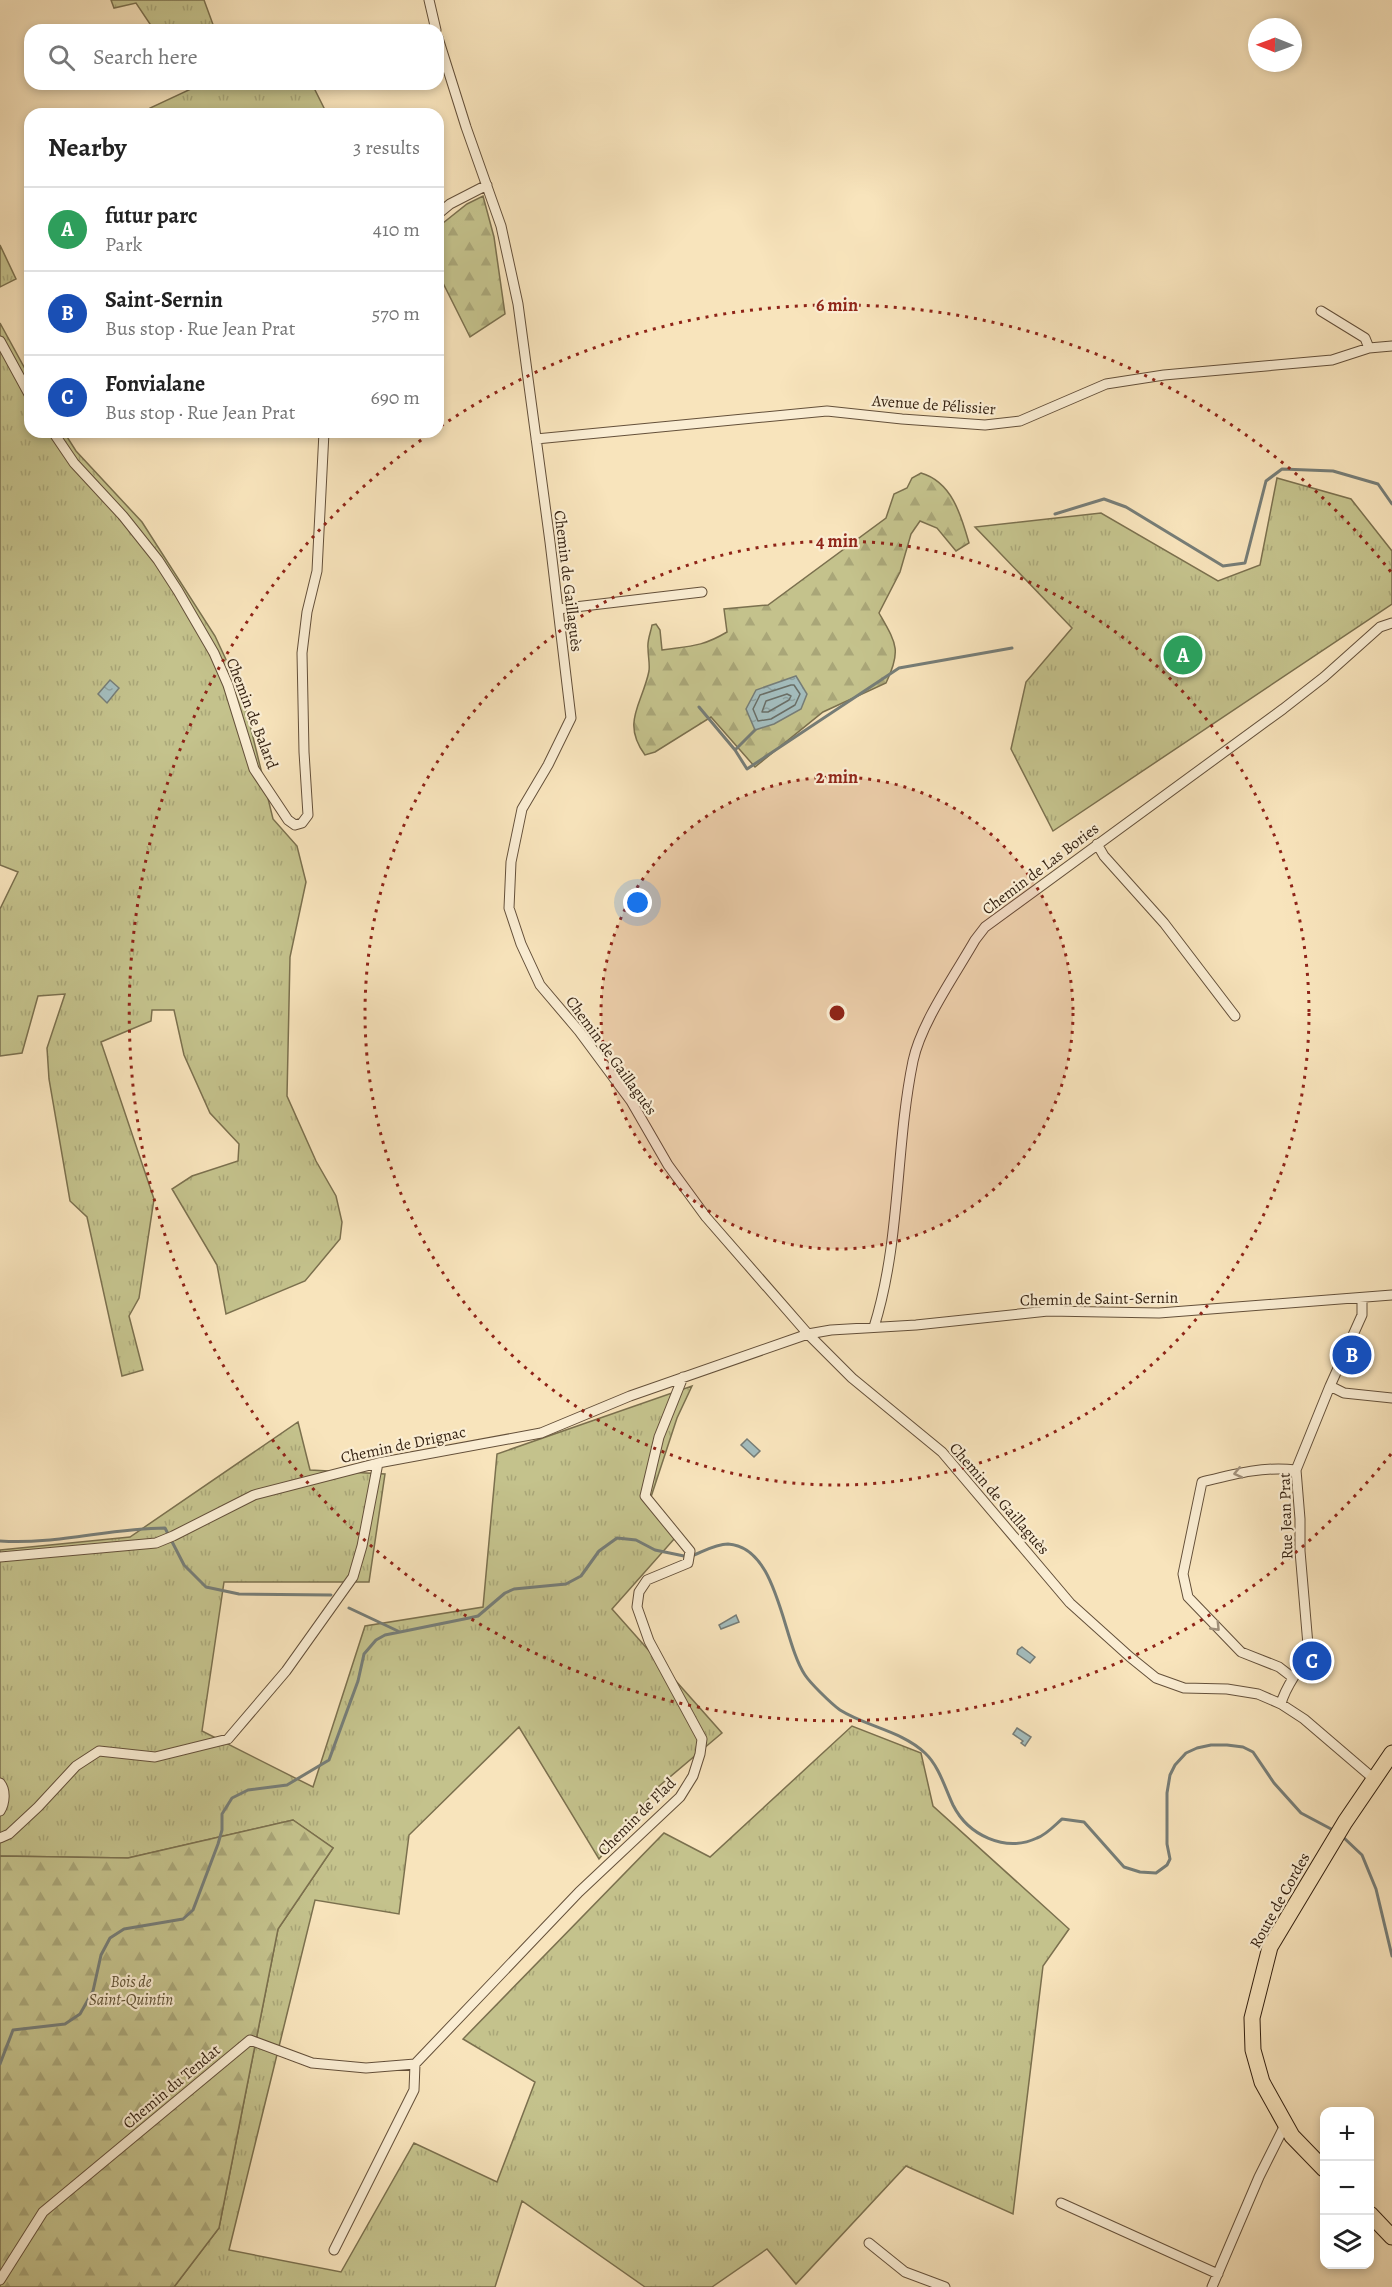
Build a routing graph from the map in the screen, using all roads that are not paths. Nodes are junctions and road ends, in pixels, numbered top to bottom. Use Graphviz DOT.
graph roads {
  1 [pos="429,0"];
  2 [pos="435,24"];
  3 [pos="444,57"];
  4 [pos="487,184"];
  5 [pos="444,209"];
  6 [pos="1321,311"];
  7 [pos="0,341"];
  8 [pos="1392,346"];
  9 [pos="1369,348"];
  10 [pos="24,385"];
  11 [pos="57,438"];
  12 [pos="324,438"];
  13 [pos="536,439"];
  14 [pos="702,592"];
  15 [pos="558,609"];
  16 [pos="1392,623"];
  17 [pos="1097,844"];
  18 [pos="1235,1016"];
  19 [pos="1392,1295"];
  20 [pos="1362,1298"];
  21 [pos="874,1328"];
  22 [pos="808,1334"];
  23 [pos="683,1377"];
  24 [pos="1330,1386"];
  25 [pos="1392,1398"];
  26 [pos="378,1463"];
  27 [pos="1296,1470"];
  28 [pos="0,1557"];
  29 [pos="1292,1677"];
  30 [pos="1281,1704"];
  31 [pos="1392,1753"];
  32 [pos="1374,1779"];
  33 [pos="0,1783"];
  34 [pos="0,1811"];
  35 [pos="0,1838"];
  36 [pos="415,2064"];
  37 [pos="1285,2125"];
  38 [pos="1320,2165"];
  39 [pos="1061,2203"];
  40 [pos="1371,2215"];
  41 [pos="1392,2237"];
  42 [pos="869,2243"];
  43 [pos="334,2250"];
  44 [pos="1218,2274"];
  45 [pos="0,2280"];
  46 [pos="945,2287"];
  47 [pos="1212,2287"];
  1 -- 2 [label="street"];
  3 -- 4 [label="street, Chemin de Gaillaguès"];
  4 -- 5 [label="street"];
  4 -- 13 [label="street, Chemin de Gaillaguès"];
  6 -- 9 [label="street"];
  7 -- 10 [label="street"];
  8 -- 9 [label="street, Avenue de Pélissier"];
  9 -- 13 [label="street, Avenue de Pélissier"];
  11 -- 12 [label="street, Chemin de Balard"];
  13 -- 15 [label="street, Chemin de Gaillaguès"];
  14 -- 15 [label="street"];
  15 -- 22 [label="street, Chemin de Gaillaguès"];
  16 -- 17 [label="street, Chemin de Las Bories"];
  17 -- 18 [label="street"];
  17 -- 21 [label="street, Chemin de Las Bories"];
  19 -- 20 [label="street, Chemin de Saint-Sernin"];
  20 -- 21 [label="street, Chemin de Saint-Sernin"];
  20 -- 24 [label="street, Rue Jean Prat"];
  21 -- 22 [label="street, Chemin de Saint-Sernin"];
  22 -- 23 [label="street, Chemin de Drignac"];
  22 -- 30 [label="street, Chemin de Gaillaguès"];
  23 -- 26 [label="street, Chemin de Drignac"];
  23 -- 36 [label="street, Chemin de Flad"];
  24 -- 25 [label="street"];
  24 -- 27 [label="street, Rue Jean Prat"];
  26 -- 28 [label="street, Chemin de Drignac"];
  26 -- 35 [label="street"];
  27 -- 29 [label="street, Rue Jean Prat"];
  27 -- 29 [label="street, one-way"];
  29 -- 30 [label="street, Rue Jean Prat"];
  30 -- 32 [label="street, Chemin de Gaillaguès"];
  31 -- 32 [label="main road, Route de Cordes"];
  32 -- 37 [label="main road, Route de Cordes"];
  33 -- 34 [label="street"];
  36 -- 43 [label="street"];
  36 -- 45 [label="street, Chemin du Tendat"];
  37 -- 38 [label="main road, Route de Cordes"];
  37 -- 44 [label="street"];
  39 -- 44 [label="street"];
  40 -- 41 [label="main road"];
  42 -- 46 [label="street"];
  44 -- 47 [label="street"];
}
